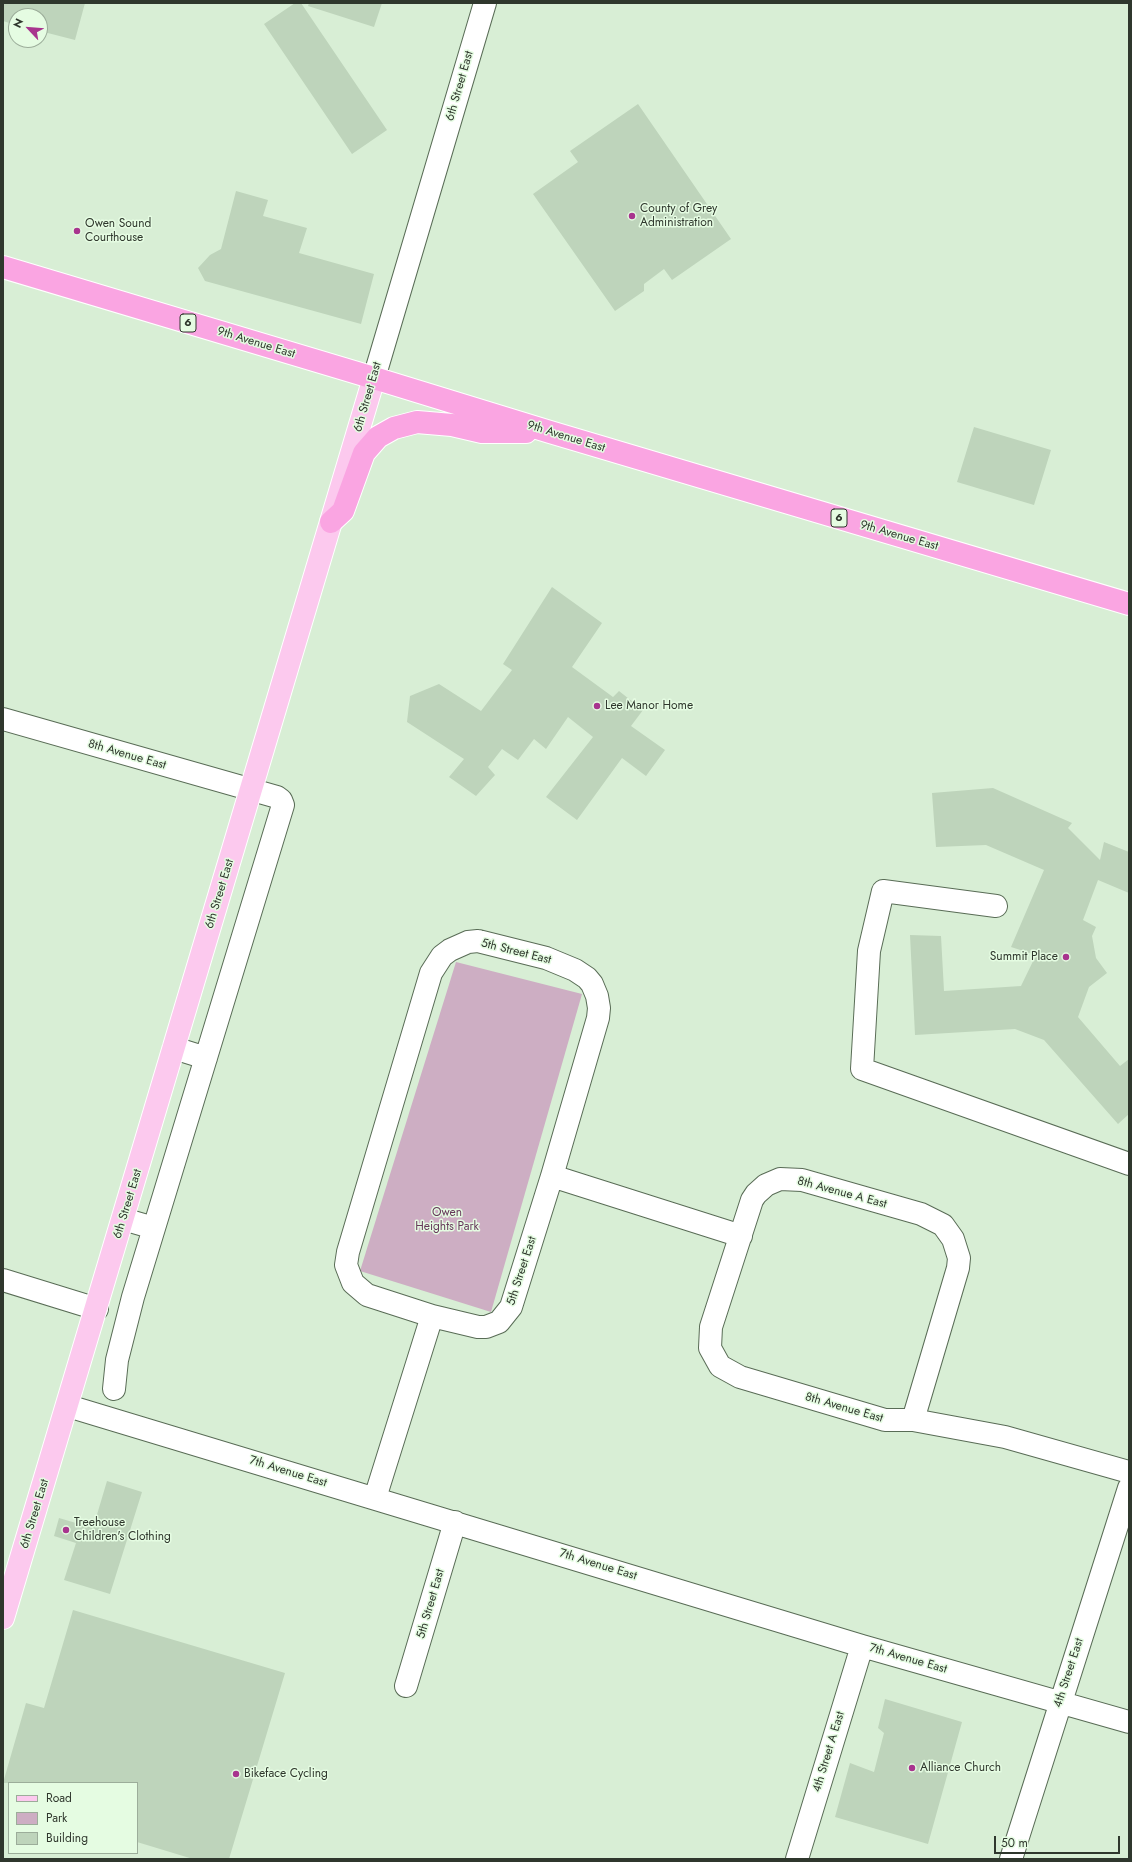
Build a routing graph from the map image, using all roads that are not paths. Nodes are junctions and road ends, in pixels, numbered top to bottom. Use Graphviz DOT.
graph roads {
  1 [pos="485,3"];
  2 [pos="3,268"];
  3 [pos="374,378"];
  4 [pos="550,432"];
  5 [pos="331,522"];
  6 [pos="1129,604"];
  7 [pos="3,719"];
  8 [pos="251,790"];
  9 [pos="996,906"];
  10 [pos="174,1048"];
  11 [pos="206,1058"];
  12 [pos="1129,1164"];
  13 [pos="552,1176"];
  14 [pos="123,1219"];
  15 [pos="154,1228"];
  16 [pos="741,1236"];
  17 [pos="3,1280"];
  18 [pos="97,1309"];
  19 [pos="432,1316"];
  20 [pos="114,1389"];
  21 [pos="68,1406"];
  22 [pos="913,1420"];
  23 [pos="1129,1472"];
  24 [pos="1129,1488"];
  25 [pos="375,1498"];
  26 [pos="455,1522"];
  27 [pos="3,1618"];
  28 [pos="862,1646"];
  29 [pos="406,1686"];
  30 [pos="1060,1702"];
  31 [pos="1129,1722"];
  32 [pos="797,1859"];
  33 [pos="1011,1859"];
  1 -- 3 [label="street, 6th Street East"];
  2 -- 3 [label="highway, 9th Avenue East / 6"];
  3 -- 4 [label="highway, 9th Avenue East / 6"];
  3 -- 5 [label="main road, 6th Street East"];
  4 -- 5 [label="highway"];
  4 -- 6 [label="highway, 9th Avenue East / 6"];
  5 -- 8 [label="main road, 6th Street East"];
  7 -- 8 [label="street, 8th Avenue East"];
  8 -- 10 [label="main road, 6th Street East"];
  8 -- 11 [label="street"];
  9 -- 12 [label="street"];
  10 -- 11 [label="street"];
  10 -- 14 [label="main road, 6th Street East"];
  11 -- 15 [label="street"];
  13 -- 16 [label="street"];
  13 -- 19 [label="street, 5th Street East"];
  13 -- 19 [label="street, 5th Street East"];
  14 -- 15 [label="street"];
  14 -- 18 [label="main road, 6th Street East"];
  15 -- 20 [label="street"];
  16 -- 22 [label="street, 8th Avenue East"];
  16 -- 22 [label="street, 8th Avenue A East"];
  17 -- 18 [label="street"];
  18 -- 21 [label="main road, 6th Street East"];
  19 -- 25 [label="street"];
  21 -- 25 [label="street, 7th Avenue East"];
  21 -- 27 [label="main road, 6th Street East"];
  22 -- 23 [label="street, 8th Avenue East"];
  24 -- 30 [label="street, 4th Street East"];
  25 -- 26 [label="street, 7th Avenue East"];
  26 -- 28 [label="street, 7th Avenue East"];
  26 -- 29 [label="street, 5th Street East"];
  28 -- 30 [label="street, 7th Avenue East"];
  28 -- 32 [label="street, 4th Street A East"];
  30 -- 31 [label="street, 7th Avenue East"];
  30 -- 33 [label="street, 4th Street East"];
}
